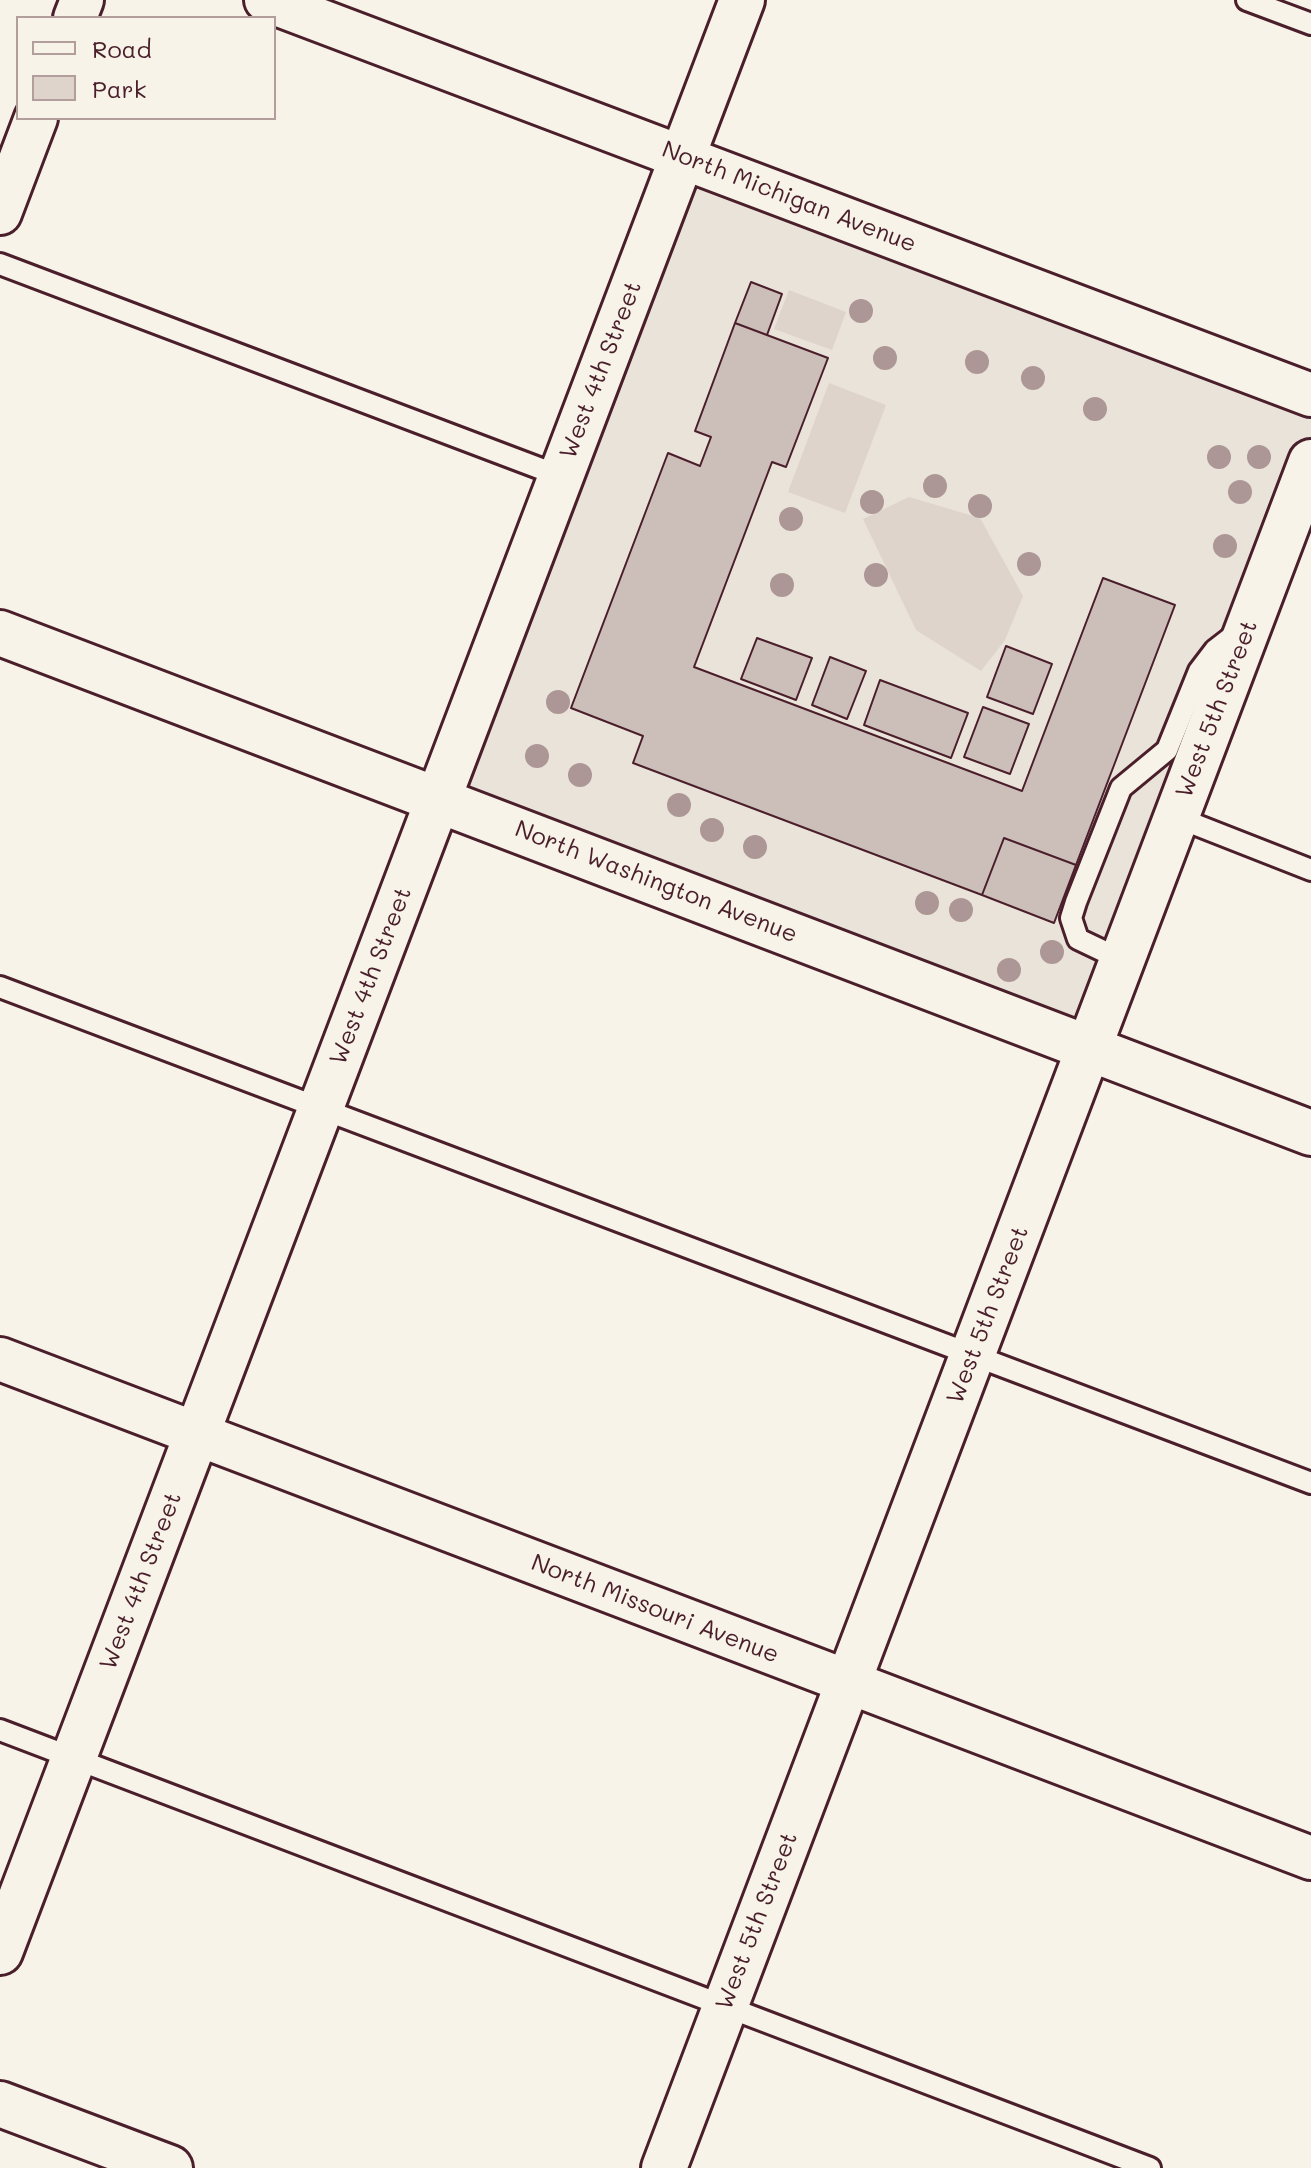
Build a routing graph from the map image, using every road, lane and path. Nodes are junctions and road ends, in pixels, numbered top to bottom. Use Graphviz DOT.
graph roads {
  1 [pos="266,0"];
  2 [pos="742,0"];
  3 [pos="1247,0"];
  4 [pos="1311,24"];
  5 [pos="35,120"];
  6 [pos="681,156"];
  7 [pos="0,213"];
  8 [pos="0,264"];
  9 [pos="1311,395"];
  10 [pos="1311,462"];
  11 [pos="560,476"];
  12 [pos="1250,624"];
  13 [pos="0,633"];
  14 [pos="438,799"];
  15 [pos="1176,817"];
  16 [pos="1311,870"];
  17 [pos="1122,960"];
  18 [pos="0,987"];
  19 [pos="1089,1048"];
  20 [pos="320,1108"];
  21 [pos="1311,1133"];
  22 [pos="973,1354"];
  23 [pos="0,1359"];
  24 [pos="196,1434"];
  25 [pos="1311,1483"];
  26 [pos="847,1683"];
  27 [pos="0,1730"];
  28 [pos="74,1758"];
  29 [pos="1311,1858"];
  30 [pos="0,1952"];
  31 [pos="726,2004"];
  32 [pos="0,2104"];
  33 [pos="170,2168"];
  34 [pos="664,2168"];
  35 [pos="1150,2168"];
  1 -- 6 [label="street, North Michigan Avenue"];
  2 -- 6 [label="street, West 4th Street"];
  3 -- 4 [label="lane"];
  5 -- 7 [label="street"];
  6 -- 9 [label="street, North Michigan Avenue"];
  6 -- 11 [label="street, West 4th Street"];
  8 -- 11 [label="lane"];
  10 -- 12 [label="street, West 5th Street"];
  11 -- 14 [label="street, West 4th Street"];
  12 -- 15 [label="street, West 5th Street"];
  12 -- 17 [label="lane"];
  13 -- 14 [label="street, North Washington Avenue"];
  14 -- 19 [label="street, North Washington Avenue"];
  14 -- 20 [label="street, West 4th Street"];
  15 -- 16 [label="lane"];
  15 -- 17 [label="street, West 5th Street"];
  17 -- 19 [label="street, West 5th Street"];
  18 -- 20 [label="lane"];
  19 -- 21 [label="street, North Washington Avenue"];
  19 -- 22 [label="street, West 5th Street"];
  20 -- 22 [label="lane"];
  20 -- 24 [label="street, West 4th Street"];
  22 -- 25 [label="lane"];
  22 -- 26 [label="street, West 5th Street"];
  23 -- 24 [label="street, North Missouri Avenue"];
  24 -- 26 [label="street, North Missouri Avenue"];
  24 -- 28 [label="street, West 4th Street"];
  26 -- 29 [label="street, North Missouri Avenue"];
  26 -- 31 [label="street, West 5th Street"];
  27 -- 28 [label="lane"];
  28 -- 30 [label="street, West 4th Street"];
  28 -- 31 [label="lane"];
  31 -- 34 [label="street, West 5th Street"];
  31 -- 35 [label="lane"];
  32 -- 33 [label="street"];
}
